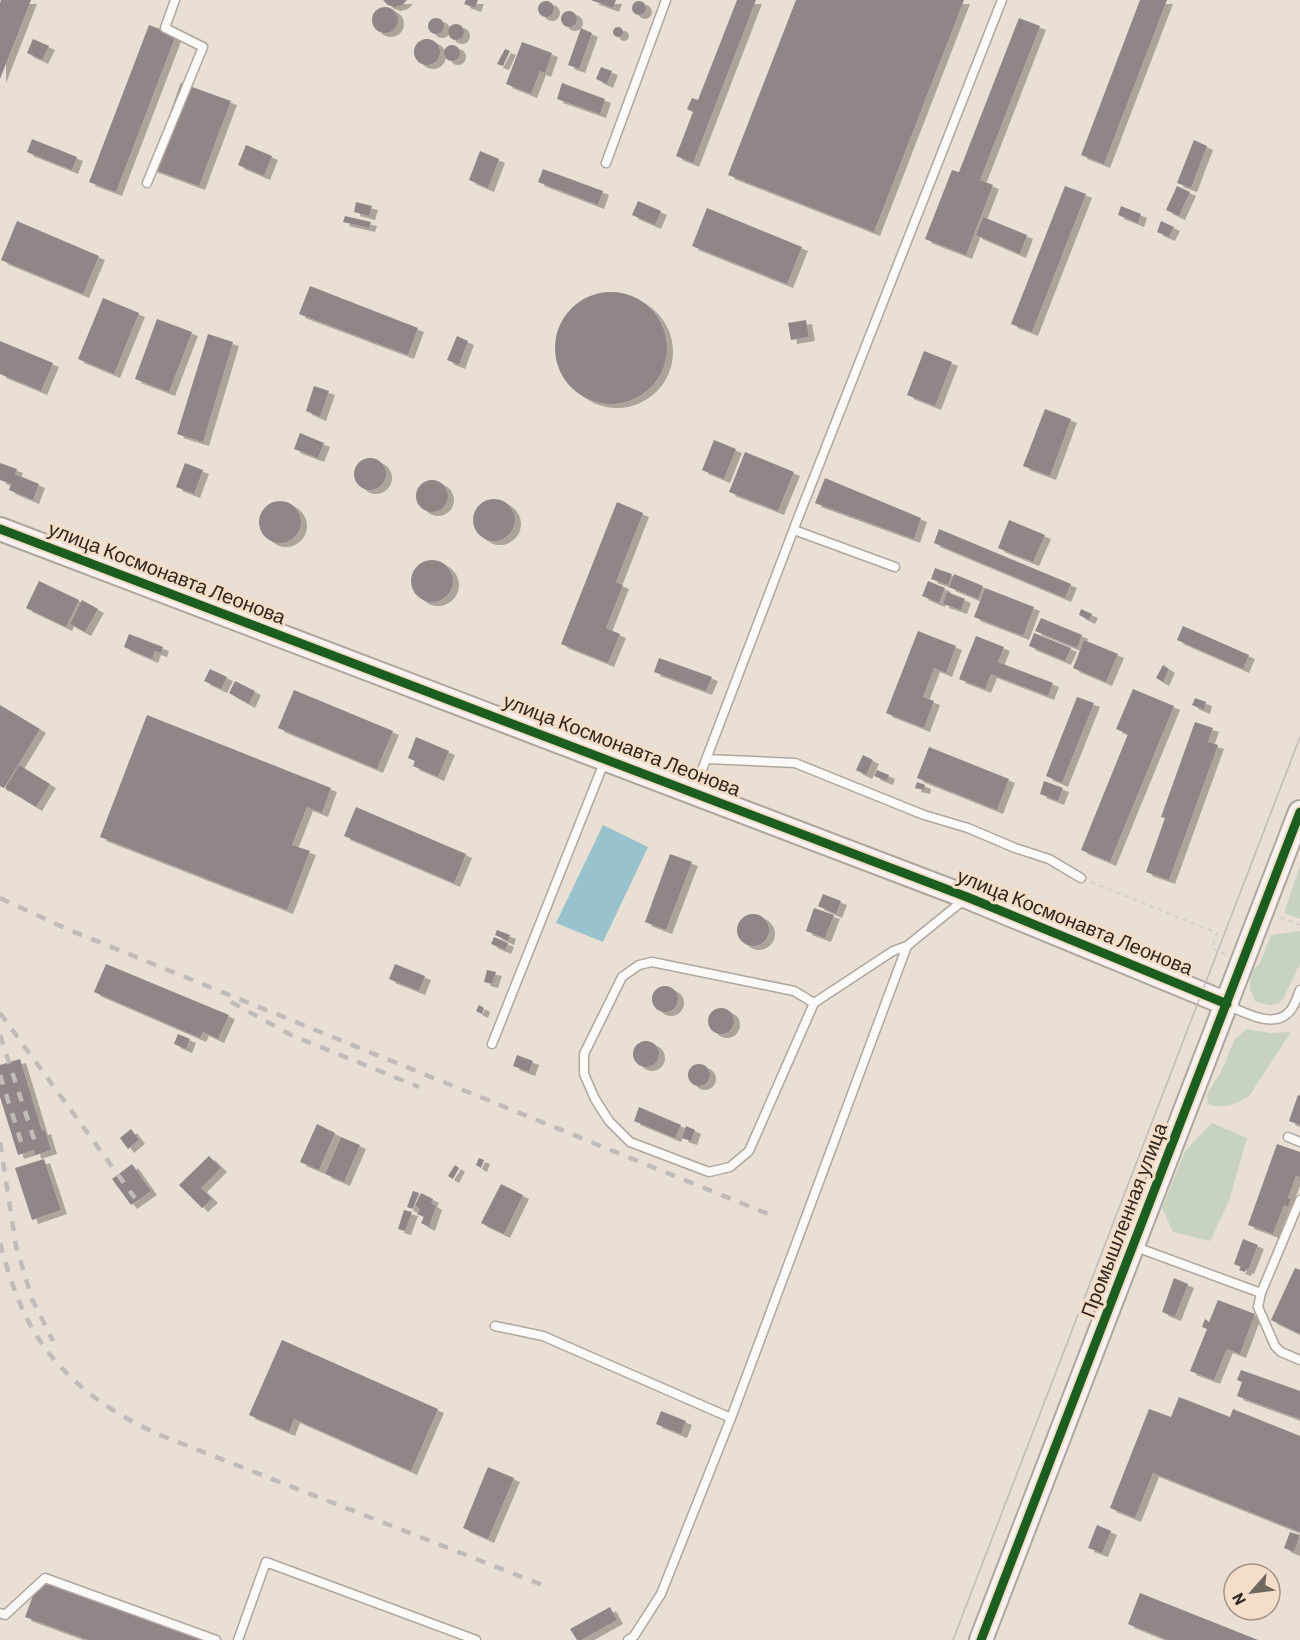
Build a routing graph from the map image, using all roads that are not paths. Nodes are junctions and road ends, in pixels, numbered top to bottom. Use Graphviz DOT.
graph roads {
  1 [pos="175,0"];
  2 [pos="666,0"];
  3 [pos="1002,0"];
  4 [pos="606,163"];
  5 [pos="147,183"];
  6 [pos="0,529"];
  7 [pos="794,530"];
  8 [pos="895,567"];
  9 [pos="606,758"];
  10 [pos="706,759"];
  11 [pos="694,792"];
  12 [pos="1300,812"];
  13 [pos="1081,878"];
  14 [pos="967,897"];
  15 [pos="907,946"];
  16 [pos="1300,990"];
  17 [pos="814,1003"];
  18 [pos="1227,1005"];
  19 [pos="492,1044"];
  20 [pos="1288,1137"];
  21 [pos="1300,1142"];
  22 [pos="1300,1200"];
  23 [pos="1132,1246"];
  24 [pos="1261,1293"];
  25 [pos="495,1326"];
  26 [pos="1300,1360"];
  27 [pos="731,1418"];
  28 [pos="0,1613"];
  29 [pos="216,1640"];
  30 [pos="238,1640"];
  31 [pos="476,1640"];
  32 [pos="628,1640"];
  33 [pos="981,1640"];
  1 -- 5 [label="lane"];
  2 -- 4 [label="lane"];
  3 -- 7 [label="lane"];
  6 -- 9 [label="street, улица Космонавта Леонова"];
  7 -- 8 [label="lane"];
  7 -- 10 [label="lane"];
  9 -- 11 [label="street, улица Космонавта Леонова"];
  9 -- 19 [label="lane"];
  10 -- 11 [label="lane"];
  10 -- 13 [label="lane"];
  11 -- 14 [label="street, улица Космонавта Леонова"];
  12 -- 18 [label="street, Промышленная улица"];
  14 -- 15 [label="lane"];
  14 -- 18 [label="street, улица Космонавта Леонова"];
  15 -- 17 [label="lane"];
  15 -- 27 [label="lane"];
  16 -- 18 [label="lane"];
  17 -- 17 [label="lane"];
  18 -- 23 [label="street, Промышленная улица"];
  20 -- 21 [label="lane"];
  22 -- 24 [label="lane"];
  23 -- 24 [label="lane"];
  23 -- 33 [label="street, Промышленная улица"];
  24 -- 26 [label="lane"];
  25 -- 27 [label="lane"];
  27 -- 32 [label="lane"];
  28 -- 29 [label="lane"];
  30 -- 31 [label="lane"];
}
